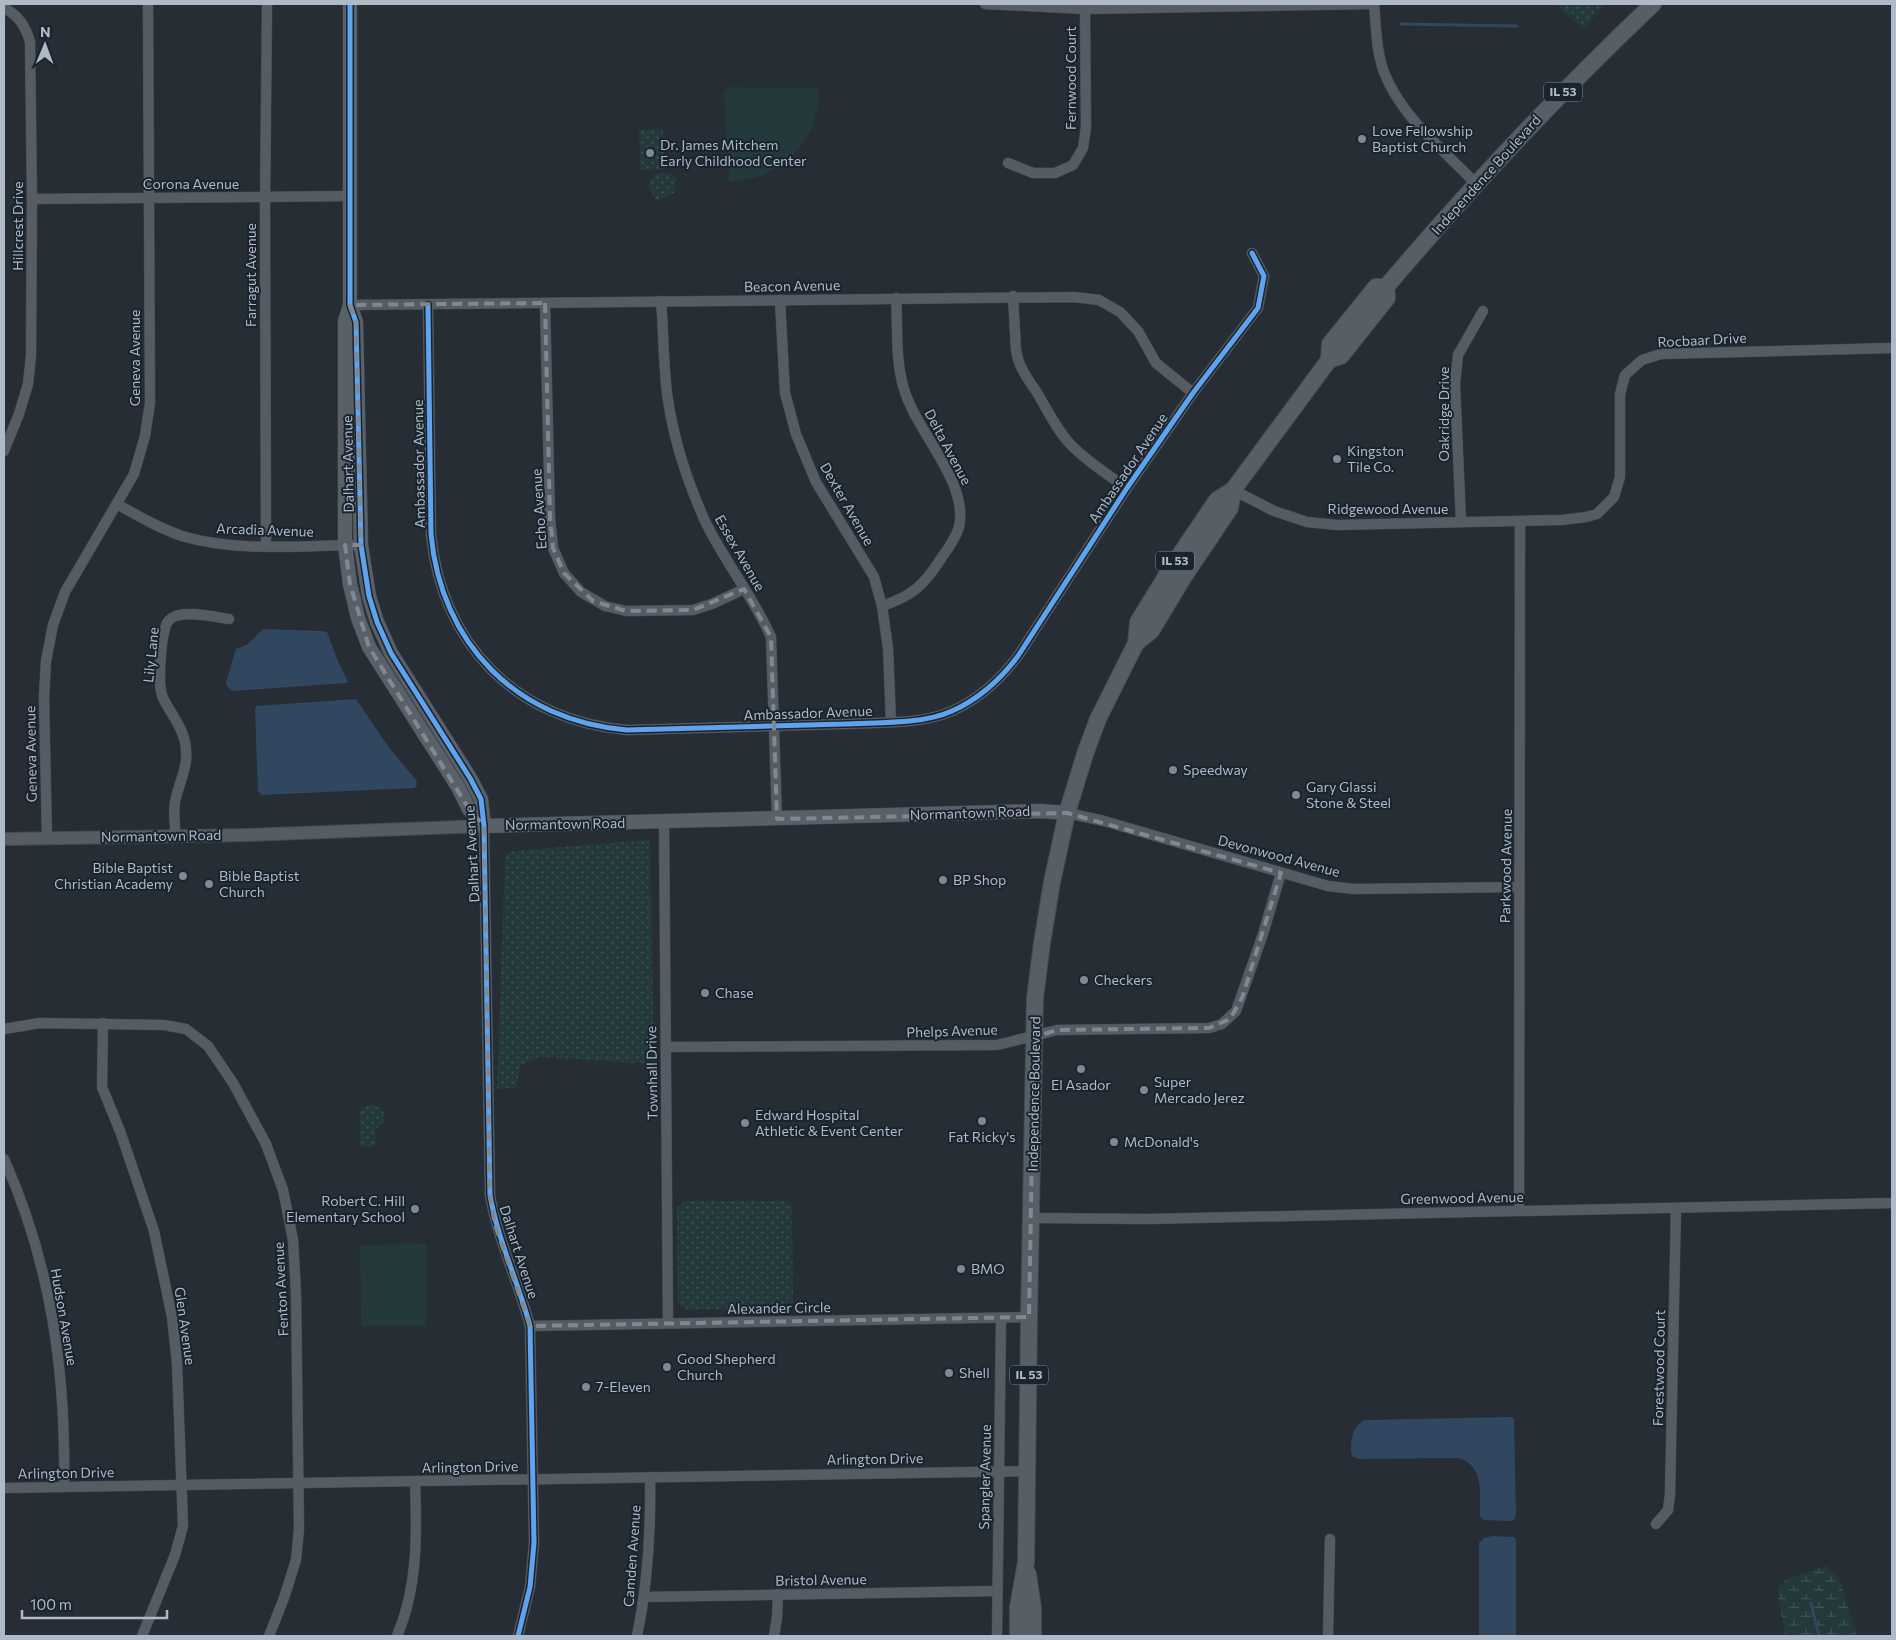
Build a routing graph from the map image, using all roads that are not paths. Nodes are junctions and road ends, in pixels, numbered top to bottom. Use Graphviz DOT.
graph roads {
  1 [pos="148,4"];
  2 [pos="267,4"];
  3 [pos="350,4"];
  4 [pos="985,4"];
  5 [pos="1373,4"];
  6 [pos="1653,4"];
  7 [pos="4,8"];
  8 [pos="1085,9"];
  9 [pos="1008,163"];
  10 [pos="1476,184"];
  11 [pos="350,196"];
  12 [pos="265,197"];
  13 [pos="148,198"];
  14 [pos="32,199"];
  15 [pos="1252,253"];
  16 [pos="1014,296"];
  17 [pos="896,298"];
  18 [pos="780,300"];
  19 [pos="661,301"];
  20 [pos="545,303"];
  21 [pos="350,305"];
  22 [pos="428,305"];
  23 [pos="1483,311"];
  24 [pos="1892,348"];
  25 [pos="1193,393"];
  26 [pos="4,451"];
  27 [pos="1126,488"];
  28 [pos="1234,490"];
  29 [pos="117,504"];
  30 [pos="1520,521"];
  31 [pos="1461,522"];
  32 [pos="345,545"];
  33 [pos="361,545"];
  34 [pos="266,546"];
  35 [pos="744,588"];
  36 [pos="882,606"];
  37 [pos="229,619"];
  38 [pos="891,722"];
  39 [pos="774,726"];
  40 [pos="1067,813"];
  41 [pos="776,819"];
  42 [pos="664,822"];
  43 [pos="484,826"];
  44 [pos="176,836"];
  45 [pos="47,838"];
  46 [pos="4,839"];
  47 [pos="1281,873"];
  48 [pos="1519,887"];
  49 [pos="103,1023"];
  50 [pos="4,1029"];
  51 [pos="1034,1037"];
  52 [pos="666,1047"];
  53 [pos="4,1159"];
  54 [pos="1892,1203"];
  55 [pos="1676,1208"];
  56 [pos="1519,1211"];
  57 [pos="1032,1218"];
  58 [pos="1029,1317"];
  59 [pos="1001,1318"];
  60 [pos="668,1323"];
  61 [pos="530,1326"];
  62 [pos="999,1472"];
  63 [pos="1028,1472"];
  64 [pos="650,1477"];
  65 [pos="532,1479"];
  66 [pos="298,1482"];
  67 [pos="414,1482"];
  68 [pos="181,1485"];
  69 [pos="64,1486"];
  70 [pos="4,1488"];
  71 [pos="1656,1524"];
  72 [pos="1330,1538"];
  73 [pos="1026,1562"];
  74 [pos="997,1591"];
  75 [pos="778,1594"];
  76 [pos="645,1597"];
  77 [pos="142,1636"];
  78 [pos="269,1636"];
  79 [pos="397,1636"];
  80 [pos="518,1636"];
  81 [pos="638,1636"];
  82 [pos="774,1636"];
  83 [pos="997,1636"];
  84 [pos="1018,1636"];
  85 [pos="1033,1636"];
  86 [pos="1328,1636"];
  1 -- 13 [label="street, Geneva Avenue"];
  2 -- 12 [label="street, Farragut Avenue"];
  3 -- 11 [label="main road, Dalhart Avenue"];
  4 -- 8 [label="street"];
  5 -- 8 [label="street"];
  5 -- 10 [label="street"];
  6 -- 10 [label="main road, Independence Boulevard / IL 53"];
  7 -- 14 [label="street, Hillcrest Drive"];
  8 -- 9 [label="street, Fernwood Court"];
  10 -- 28 [label="main road, Independence Boulevard / IL 53"];
  11 -- 12 [label="street, Corona Avenue"];
  11 -- 21 [label="main road, Dalhart Avenue"];
  12 -- 13 [label="street, Corona Avenue"];
  12 -- 34 [label="street, Farragut Avenue"];
  13 -- 14 [label="street, Corona Avenue"];
  13 -- 29 [label="street, Geneva Avenue"];
  14 -- 26 [label="street, Hillcrest Drive"];
  15 -- 25 [label="street, Ambassador Avenue"];
  16 -- 17 [label="street, Beacon Avenue"];
  16 -- 25 [label="street, Beacon Avenue"];
  16 -- 27 [label="street"];
  17 -- 18 [label="street, Beacon Avenue"];
  17 -- 36 [label="street, Delta Avenue"];
  18 -- 19 [label="street, Beacon Avenue"];
  18 -- 36 [label="street, Dexter Avenue"];
  19 -- 20 [label="street, Beacon Avenue"];
  19 -- 35 [label="street, Essex Avenue"];
  20 -- 22 [label="street, Beacon Avenue"];
  20 -- 35 [label="street, Echo Avenue"];
  21 -- 22 [label="street, Beacon Avenue"];
  21 -- 32 [label="main road, Dalhart Avenue"];
  21 -- 33 [label="main road, Dalhart Avenue"];
  22 -- 39 [label="street, Ambassador Avenue"];
  23 -- 31 [label="street, Oakridge Drive"];
  24 -- 30 [label="street, Rocbaar Drive"];
  25 -- 27 [label="street, Ambassador Avenue"];
  27 -- 38 [label="street, Ambassador Avenue"];
  28 -- 31 [label="street, Ridgewood Avenue"];
  28 -- 40 [label="main road, Independence Boulevard / IL 53"];
  29 -- 34 [label="street, Arcadia Avenue"];
  29 -- 45 [label="street, Geneva Avenue"];
  30 -- 31 [label="street, Ridgewood Avenue"];
  30 -- 48 [label="street, Parkwood Avenue"];
  32 -- 33 [label="street, Arcadia Avenue"];
  32 -- 34 [label="street, Arcadia Avenue"];
  32 -- 43 [label="main road, Dalhart Avenue"];
  33 -- 43 [label="main road, Dalhart Avenue"];
  35 -- 39 [label="street, Essex Avenue"];
  36 -- 38 [label="street, Dexter Avenue"];
  37 -- 44 [label="street, Lily Lane"];
  38 -- 39 [label="street, Ambassador Avenue"];
  39 -- 41 [label="street, Essex Avenue"];
  40 -- 41 [label="main road, Normantown Road"];
  40 -- 47 [label="street, Devonwood Avenue"];
  40 -- 51 [label="main road, Independence Boulevard / IL 53"];
  41 -- 42 [label="main road, Normantown Road"];
  42 -- 43 [label="main road, Normantown Road"];
  42 -- 52 [label="street, Townhall Drive"];
  43 -- 44 [label="street, Normantown Road"];
  43 -- 61 [label="street, Dalhart Avenue"];
  44 -- 45 [label="street, Normantown Road"];
  45 -- 46 [label="street, Normantown Road"];
  47 -- 48 [label="street, Devonwood Avenue"];
  47 -- 51 [label="street, Phelps Avenue"];
  48 -- 56 [label="street, Parkwood Avenue"];
  49 -- 50 [label="street, Fenton Avenue"];
  49 -- 66 [label="street, Fenton Avenue"];
  49 -- 68 [label="street, Glen Avenue"];
  51 -- 52 [label="street, Phelps Avenue"];
  51 -- 57 [label="main road, Independence Boulevard / IL 53"];
  52 -- 60 [label="street, Townhall Drive"];
  53 -- 69 [label="street, Hudson Avenue"];
  54 -- 55 [label="street, Greenwood Avenue"];
  55 -- 56 [label="street, Greenwood Avenue"];
  55 -- 71 [label="street, Forestwood Court"];
  56 -- 57 [label="street, Greenwood Avenue"];
  57 -- 58 [label="main road, Independence Boulevard / IL 53"];
  58 -- 59 [label="street, Alexander Circle"];
  58 -- 63 [label="main road, Independence Boulevard / IL 53"];
  59 -- 60 [label="street, Alexander Circle"];
  59 -- 62 [label="street, Spangler Avenue"];
  60 -- 61 [label="street, Alexander Circle"];
  61 -- 65 [label="street, Dalhart Avenue"];
  62 -- 63 [label="street, Arlington Drive"];
  62 -- 64 [label="street, Arlington Drive"];
  62 -- 74 [label="street, Spangler Avenue"];
  63 -- 73 [label="main road, Independence Boulevard / IL 53"];
  64 -- 65 [label="street, Arlington Drive"];
  64 -- 76 [label="street, Camden Avenue"];
  65 -- 67 [label="street, Arlington Drive"];
  65 -- 80 [label="street, Dalhart Avenue"];
  66 -- 67 [label="street, Arlington Drive"];
  66 -- 68 [label="street, Arlington Drive"];
  66 -- 78 [label="street, Fenton Avenue"];
  67 -- 79 [label="street"];
  68 -- 69 [label="street, Arlington Drive"];
  68 -- 77 [label="street, Glen Avenue"];
  69 -- 70 [label="street, Arlington Drive"];
  72 -- 86 [label="street"];
  73 -- 84 [label="main road, Independence Boulevard / IL 53"];
  73 -- 85 [label="main road, Independence Boulevard / IL 53"];
  74 -- 75 [label="street, Bristol Avenue"];
  74 -- 83 [label="street, Spangler Avenue"];
  75 -- 76 [label="street, Bristol Avenue"];
  75 -- 82 [label="street"];
  76 -- 81 [label="street, Camden Avenue"];
}
